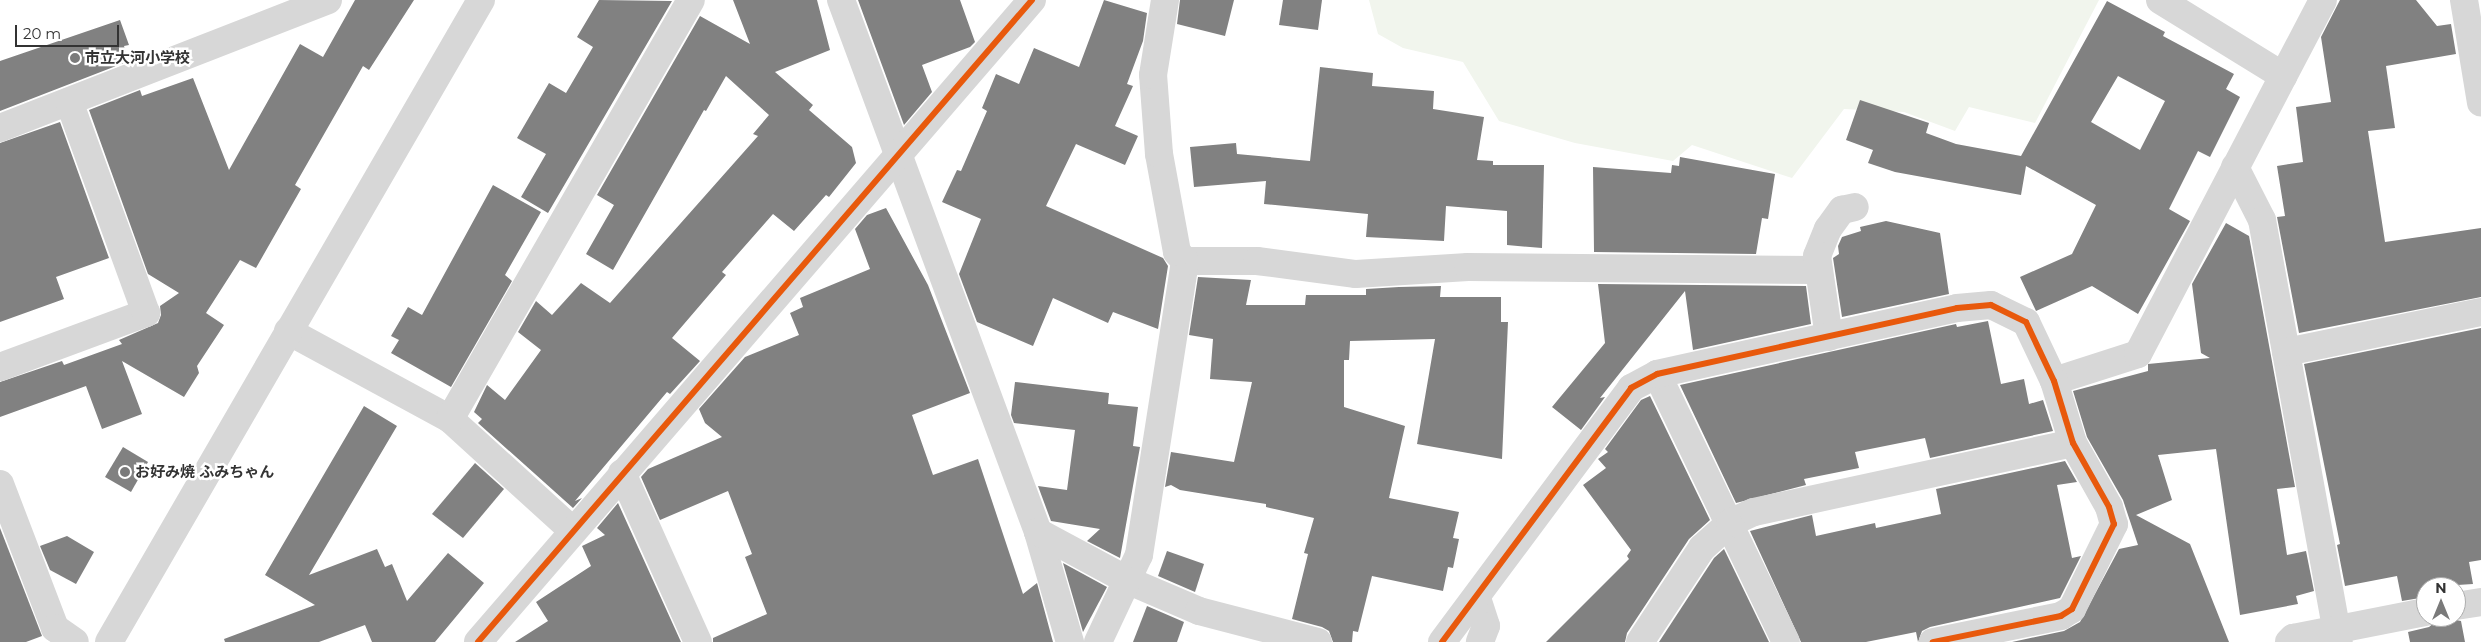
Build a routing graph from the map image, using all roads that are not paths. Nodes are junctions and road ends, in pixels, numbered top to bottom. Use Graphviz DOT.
graph roads {
  1 [pos="328,0"];
  2 [pos="481,0"];
  3 [pos="690,0"];
  4 [pos="841,0"];
  5 [pos="1032,0"];
  6 [pos="1165,0"];
  7 [pos="2160,0"];
  8 [pos="2323,0"];
  9 [pos="2464,0"];
  10 [pos="2284,76"];
  11 [pos="69,102"];
  12 [pos="2481,103"];
  13 [pos="0,128"];
  14 [pos="899,156"];
  15 [pos="2235,168"];
  16 [pos="1855,207"];
  17 [pos="1185,261"];
  18 [pos="1817,270"];
  19 [pos="2481,312"];
  20 [pos="288,331"];
  21 [pos="1829,337"];
  22 [pos="2286,352"];
  23 [pos="0,367"];
  24 [pos="1657,374"];
  25 [pos="2054,381"];
  26 [pos="450,418"];
  27 [pos="2073,443"];
  28 [pos="622,473"];
  29 [pos="0,484"];
  30 [pos="1730,523"];
  31 [pos="573,531"];
  32 [pos="1038,532"];
  33 [pos="1129,582"];
  34 [pos="1477,598"];
  35 [pos="2481,602"];
  36 [pos="2466,604"];
  37 [pos="2416,615"];
  38 [pos="2338,636"];
  39 [pos="75,642"];
  40 [pos="109,642"];
  41 [pos="478,642"];
  42 [pos="698,642"];
  43 [pos="1070,642"];
  44 [pos="1098,642"];
  45 [pos="1318,642"];
  46 [pos="1442,642"];
  47 [pos="1480,642"];
  48 [pos="1640,642"];
  49 [pos="1786,642"];
  50 [pos="1933,642"];
  51 [pos="2289,642"];
  1 -- 11 [label="street"];
  2 -- 20 [label="street"];
  3 -- 26 [label="street"];
  4 -- 14 [label="street"];
  5 -- 14 [label="street"];
  6 -- 17 [label="street"];
  7 -- 10 [label="street"];
  8 -- 10 [label="street"];
  9 -- 12 [label="street"];
  10 -- 15 [label="street"];
  11 -- 13 [label="street"];
  11 -- 23 [label="street"];
  14 -- 28 [label="street"];
  14 -- 32 [label="street"];
  15 -- 22 [label="street"];
  15 -- 25 [label="street"];
  16 -- 18 [label="street"];
  17 -- 18 [label="street"];
  17 -- 33 [label="street"];
  18 -- 21 [label="street"];
  19 -- 22 [label="street"];
  20 -- 26 [label="street"];
  20 -- 40 [label="street"];
  21 -- 24 [label="street"];
  21 -- 25 [label="street"];
  22 -- 38 [label="street"];
  24 -- 30 [label="street"];
  24 -- 34 [label="street"];
  25 -- 27 [label="street"];
  26 -- 31 [label="street"];
  27 -- 30 [label="street"];
  27 -- 50 [label="street"];
  28 -- 31 [label="street"];
  28 -- 42 [label="street"];
  29 -- 39 [label="street"];
  30 -- 48 [label="street"];
  30 -- 49 [label="street"];
  31 -- 41 [label="street"];
  32 -- 33 [label="street"];
  32 -- 43 [label="street"];
  33 -- 44 [label="street"];
  33 -- 45 [label="street"];
  34 -- 46 [label="street"];
  34 -- 47 [label="street"];
  35 -- 36 [label="street"];
  37 -- 38 [label="street"];
  38 -- 51 [label="street"];
}
